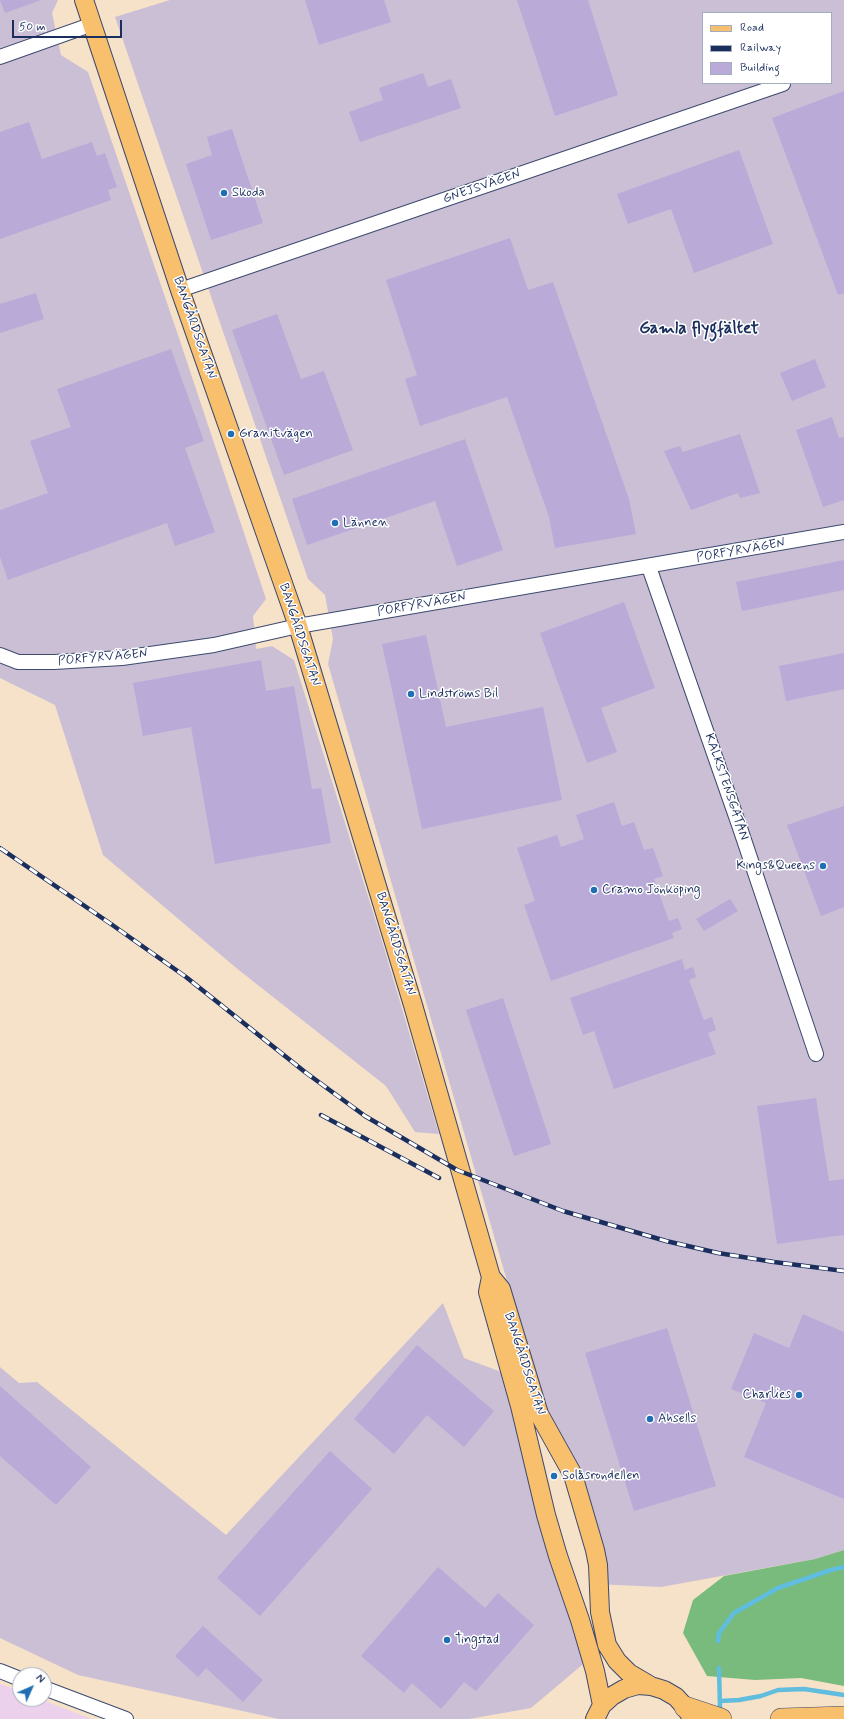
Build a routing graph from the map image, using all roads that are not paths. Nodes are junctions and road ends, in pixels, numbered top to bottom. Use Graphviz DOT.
graph roads {
  1 [pos="84,0"];
  2 [pos="93,24"];
  3 [pos="0,57"];
  4 [pos="783,84"];
  5 [pos="180,290"];
  6 [pos="844,532"];
  7 [pos="649,567"];
  8 [pos="298,626"];
  9 [pos="0,655"];
  10 [pos="816,1054"];
  11 [pos="491,1277"];
  12 [pos="0,1671"];
  13 [pos="12,1676"];
  14 [pos="651,1686"];
  15 [pos="52,1691"];
  16 [pos="689,1713"];
  17 [pos="595,1715"];
  18 [pos="844,1717"];
  19 [pos="126,1719"];
  20 [pos="721,1719"];
  21 [pos="780,1719"];
  1 -- 2 [label="main road, BANGÅRDSGATAN"];
  2 -- 3 [label="street"];
  2 -- 5 [label="main road, BANGÅRDSGATAN"];
  4 -- 5 [label="street, GNEJSVÄGEN"];
  5 -- 8 [label="main road, BANGÅRDSGATAN"];
  6 -- 7 [label="street, PORFYRVÄGEN"];
  7 -- 8 [label="street, PORFYRVÄGEN"];
  7 -- 10 [label="street, KALKSTENSGATAN"];
  8 -- 9 [label="street, PORFYRVÄGEN"];
  8 -- 11 [label="main road, BANGÅRDSGATAN"];
  11 -- 14 [label="main road, BANGÅRDSGATAN"];
  11 -- 17 [label="main road, BANGÅRDSGATAN"];
  12 -- 13 [label="street"];
  14 -- 16 [label="main road"];
  14 -- 17 [label="main road"];
  15 -- 19 [label="street"];
  16 -- 20 [label="highway"];
  18 -- 21 [label="highway"];
}
